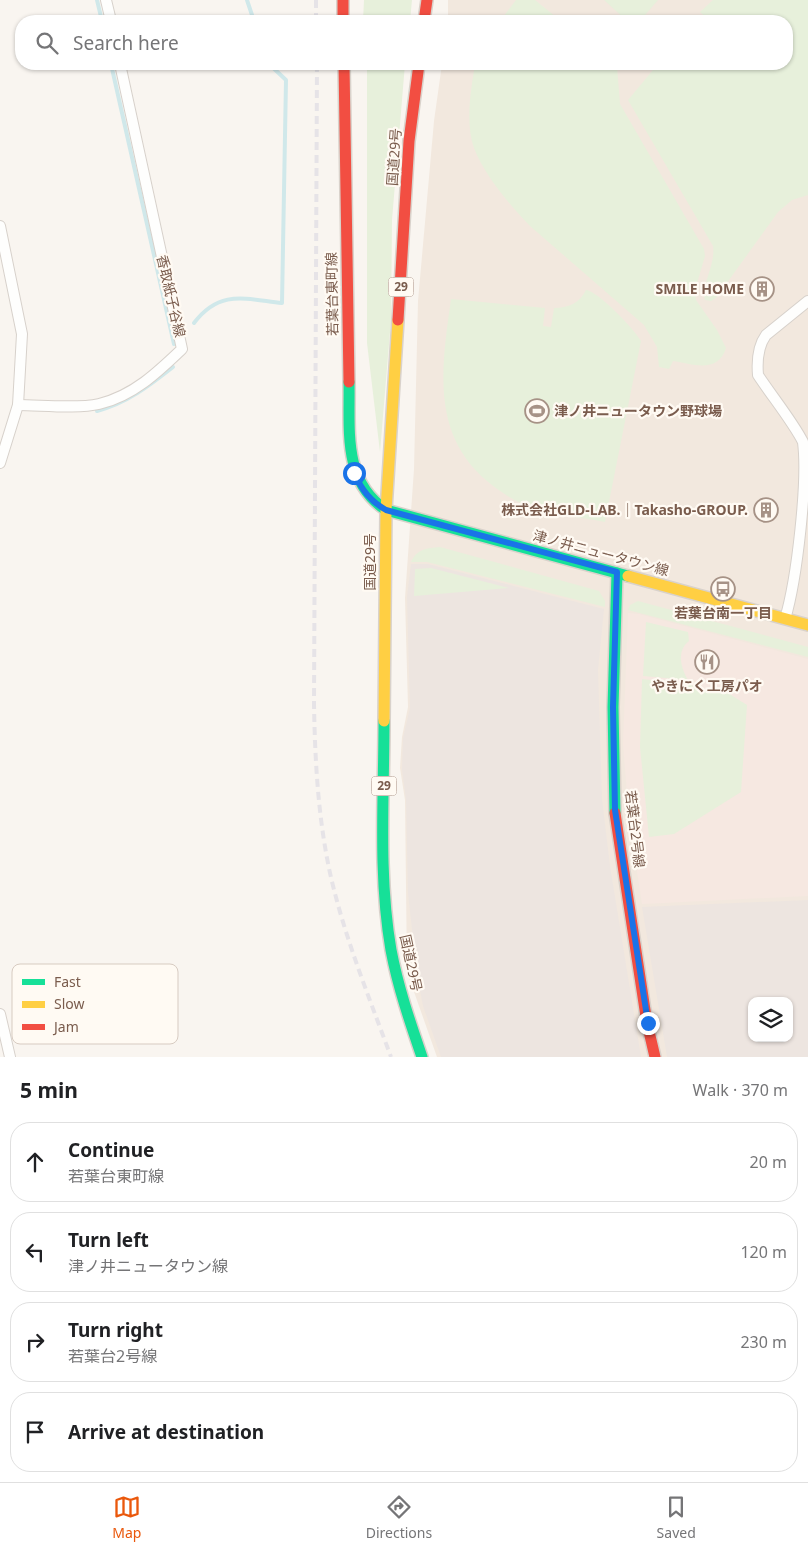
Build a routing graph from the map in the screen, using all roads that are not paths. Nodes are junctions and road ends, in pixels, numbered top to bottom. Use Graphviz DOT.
graph roads {
  1 [pos="106,0"];
  2 [pos="343,0"];
  3 [pos="427,0"];
  4 [pos="109,15"];
  5 [pos="343,15"];
  6 [pos="425,15"];
  7 [pos="121,70"];
  8 [pos="344,70"];
  9 [pos="418,70"];
  10 [pos="0,226"];
  11 [pos="808,301"];
  12 [pos="18,405"];
  13 [pos="805,441"];
  14 [pos="0,463"];
  15 [pos="386,510"];
  16 [pos="617,572"];
  17 [pos="785,619"];
  18 [pos="808,625"];
  19 [pos="0,1014"];
  20 [pos="10,1057"];
  21 [pos="422,1057"];
  22 [pos="655,1057"];
  1 -- 4 [label="street"];
  2 -- 5 [label="main road"];
  3 -- 6 [label="main road"];
  7 -- 12 [label="street, 香取紙子谷線"];
  8 -- 15 [label="main road, 若葉台東町線"];
  9 -- 15 [label="main road, 国道29号 / 29"];
  10 -- 12 [label="street"];
  11 -- 13 [label="street"];
  12 -- 14 [label="street"];
  13 -- 17 [label="street"];
  15 -- 16 [label="main road, 津ノ井ニュータウン線"];
  15 -- 21 [label="main road, 国道29号 / 29"];
  16 -- 17 [label="main road, 津ノ井ニュータウン線"];
  16 -- 22 [label="main road, 若葉台2号線"];
  17 -- 18 [label="main road, 津ノ井ニュータウン線"];
  19 -- 20 [label="street"];
}
